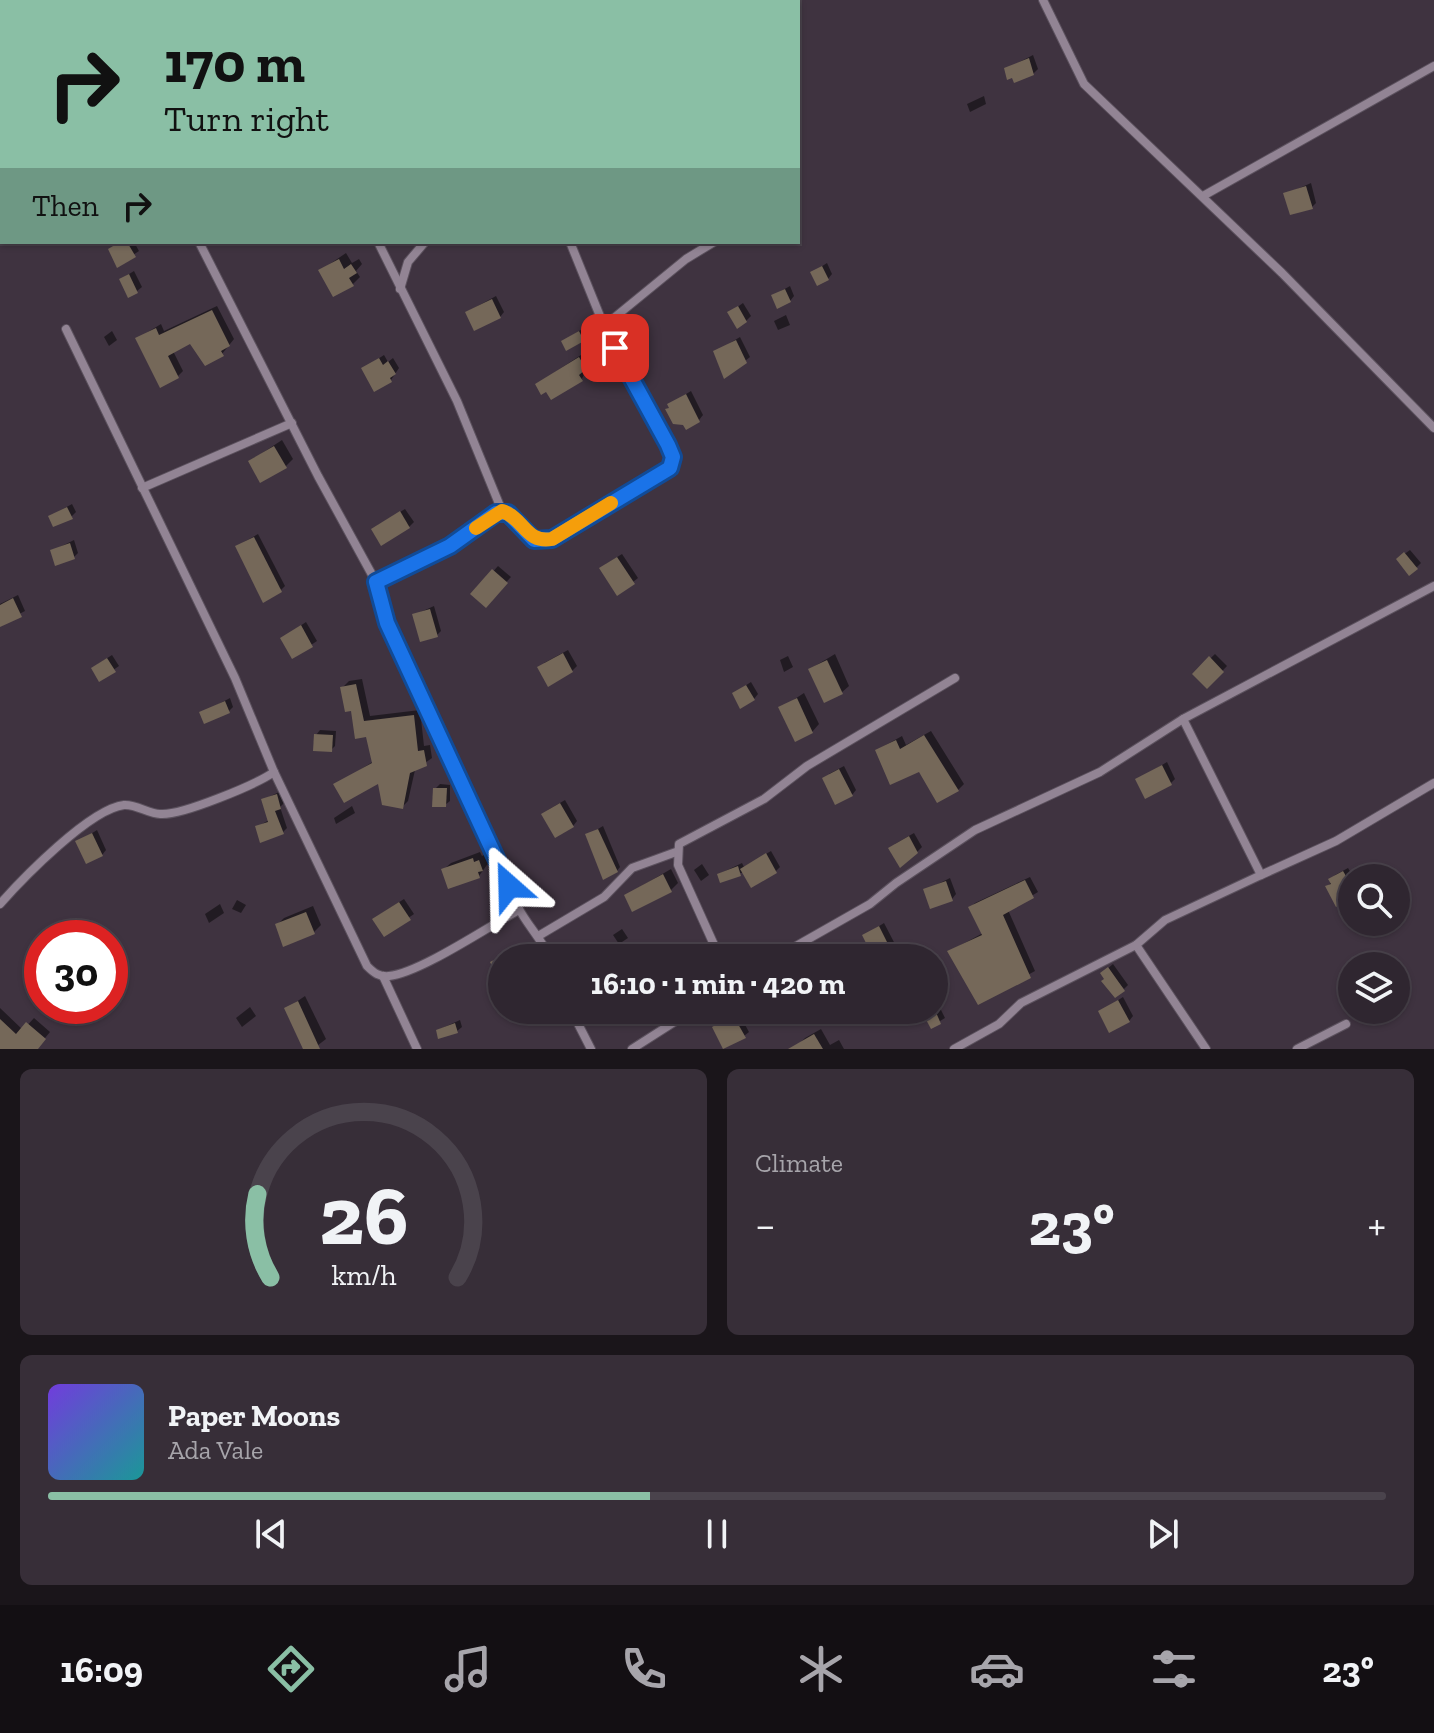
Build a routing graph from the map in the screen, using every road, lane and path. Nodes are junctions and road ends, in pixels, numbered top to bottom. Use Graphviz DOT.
graph roads {
  1 [pos="1043,0"];
  2 [pos="1434,66"];
  3 [pos="1203,196"];
  4 [pos="200,244"];
  5 [pos="379,244"];
  6 [pos="423,244"];
  7 [pos="571,244"];
  8 [pos="711,244"];
  9 [pos="400,290"];
  10 [pos="604,326"];
  11 [pos="66,329"];
  12 [pos="292,423"];
  13 [pos="1431,423"];
  14 [pos="142,488"];
  15 [pos="502,511"];
  16 [pos="376,582"];
  17 [pos="1434,586"];
  18 [pos="955,678"];
  19 [pos="1183,719"];
  20 [pos="274,772"];
  21 [pos="1434,783"];
  22 [pos="676,852"];
  23 [pos="1261,875"];
  24 [pos="0,904"];
  25 [pos="519,910"];
  26 [pos="540,935"];
  27 [pos="544,944"];
  28 [pos="714,944"];
  29 [pos="800,944"];
  30 [pos="1136,945"];
  31 [pos="383,976"];
  32 [pos="578,1024"];
  33 [pos="671,1024"];
  34 [pos="1346,1024"];
  35 [pos="417,1049"];
  36 [pos="591,1049"];
  37 [pos="632,1049"];
  38 [pos="954,1049"];
  39 [pos="1206,1049"];
  40 [pos="1297,1049"];
  1 -- 3 [label="street"];
  2 -- 3 [label="street"];
  3 -- 13 [label="street"];
  4 -- 12 [label="street"];
  5 -- 9 [label="street"];
  6 -- 9 [label="street"];
  7 -- 10 [label="street"];
  8 -- 10 [label="street"];
  9 -- 15 [label="street"];
  10 -- 15 [label="street"];
  11 -- 14 [label="street"];
  12 -- 14 [label="street"];
  12 -- 16 [label="street"];
  14 -- 20 [label="street"];
  15 -- 16 [label="street"];
  16 -- 25 [label="street"];
  17 -- 19 [label="street"];
  18 -- 22 [label="street"];
  19 -- 23 [label="street"];
  19 -- 29 [label="street"];
  20 -- 24 [label="street"];
  20 -- 31 [label="street"];
  21 -- 23 [label="street"];
  22 -- 26 [label="street"];
  22 -- 28 [label="street"];
  23 -- 30 [label="street"];
  25 -- 26 [label="street"];
  25 -- 31 [label="street"];
  26 -- 27 [label="street"];
  30 -- 38 [label="street"];
  30 -- 39 [label="street"];
  31 -- 35 [label="street"];
  32 -- 36 [label="street"];
  33 -- 37 [label="street"];
  34 -- 40 [label="street"];
}
